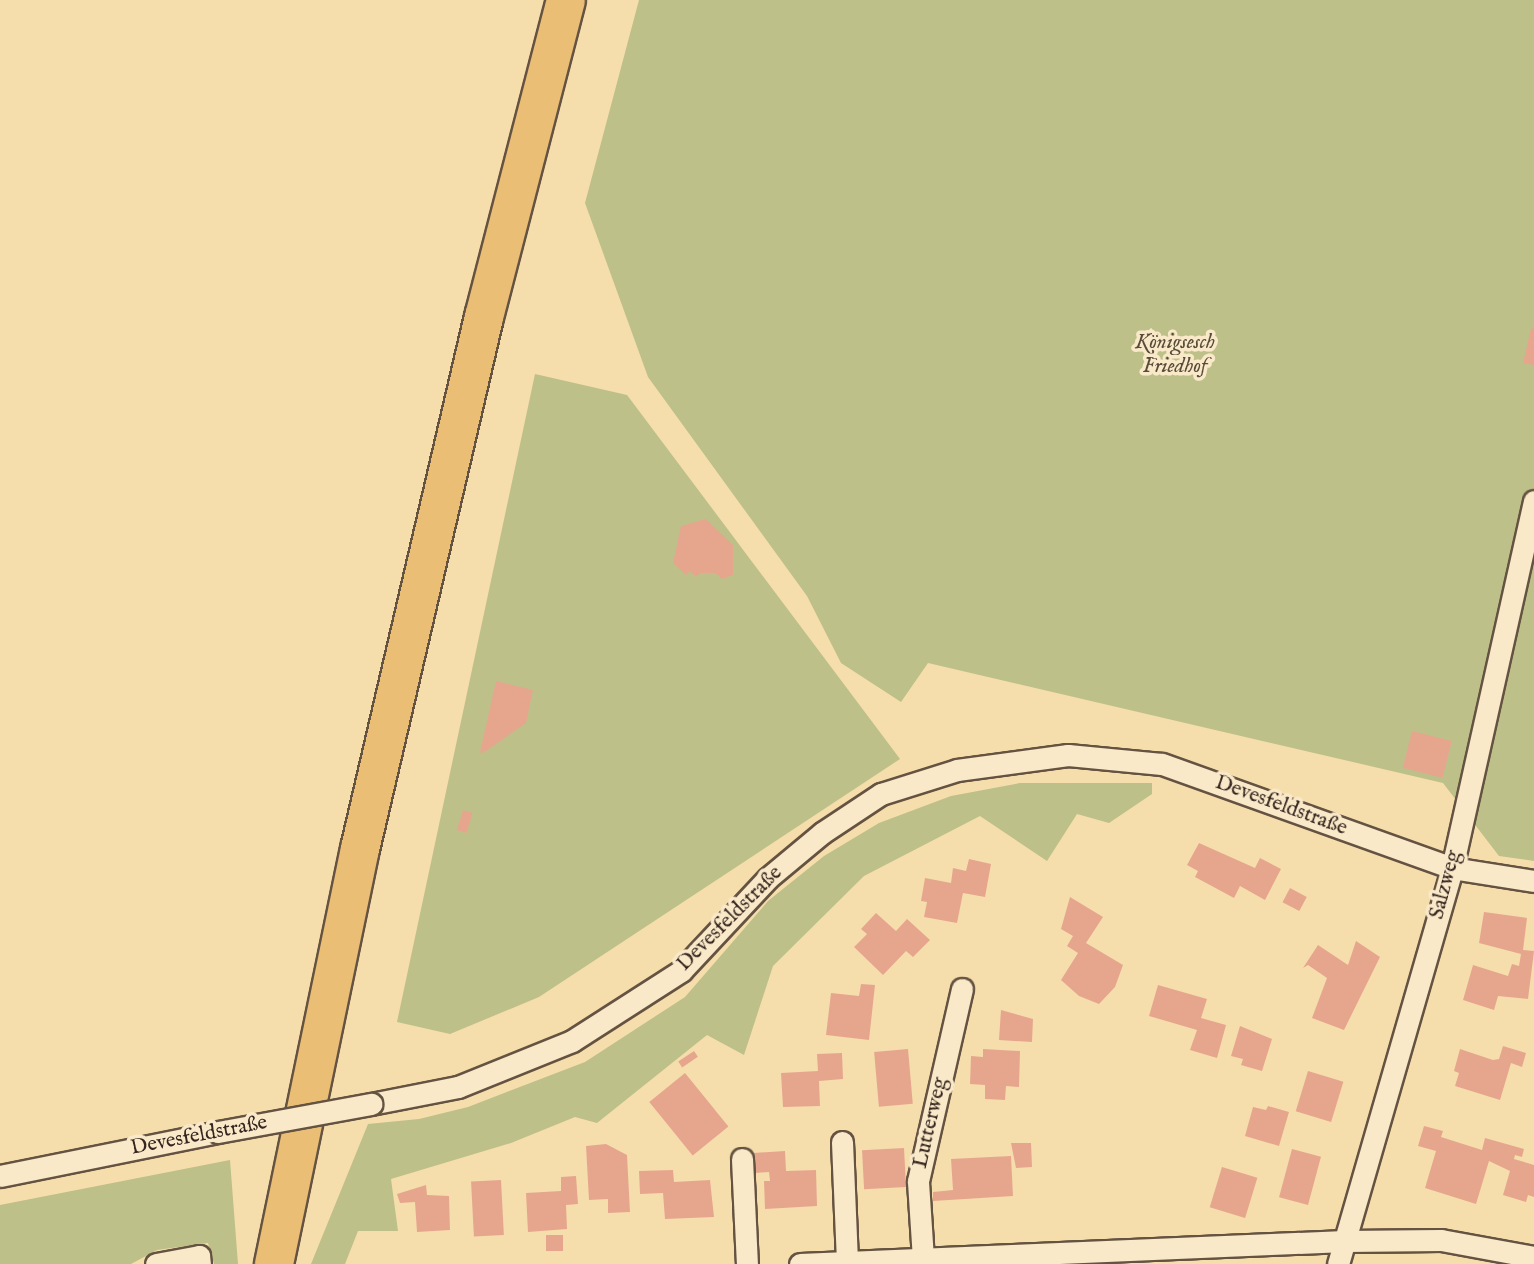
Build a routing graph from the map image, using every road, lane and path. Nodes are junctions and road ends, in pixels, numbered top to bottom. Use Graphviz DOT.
graph roads {
  1 [pos="566,0"];
  2 [pos="1534,501"];
  3 [pos="1452,869"];
  4 [pos="1534,881"];
  5 [pos="962,989"];
  6 [pos="842,1142"];
  7 [pos="743,1160"];
  8 [pos="0,1176"];
  9 [pos="1345,1241"];
  10 [pos="1534,1257"];
  11 [pos="923,1259"];
  12 [pos="964,1261"];
  13 [pos="847,1262"];
  14 [pos="156,1264"];
  15 [pos="200,1264"];
  16 [pos="274,1264"];
  17 [pos="747,1264"];
  18 [pos="800,1264"];
  19 [pos="1338,1264"];
  1 -- 16 [label="highway"];
  2 -- 3 [label="street, Salzweg"];
  3 -- 4 [label="street, Devesfeldstraße"];
  3 -- 8 [label="street, Devesfeldstraße, bridge"];
  3 -- 9 [label="street, Salzweg"];
  5 -- 11 [label="street, Lutterweg"];
  6 -- 13 [label="street"];
  7 -- 17 [label="street"];
  9 -- 10 [label="street"];
  9 -- 12 [label="street"];
  9 -- 19 [label="street, Salzweg"];
  11 -- 12 [label="street"];
  11 -- 13 [label="street"];
  13 -- 18 [label="street"];
  14 -- 15 [label="street"];
}
